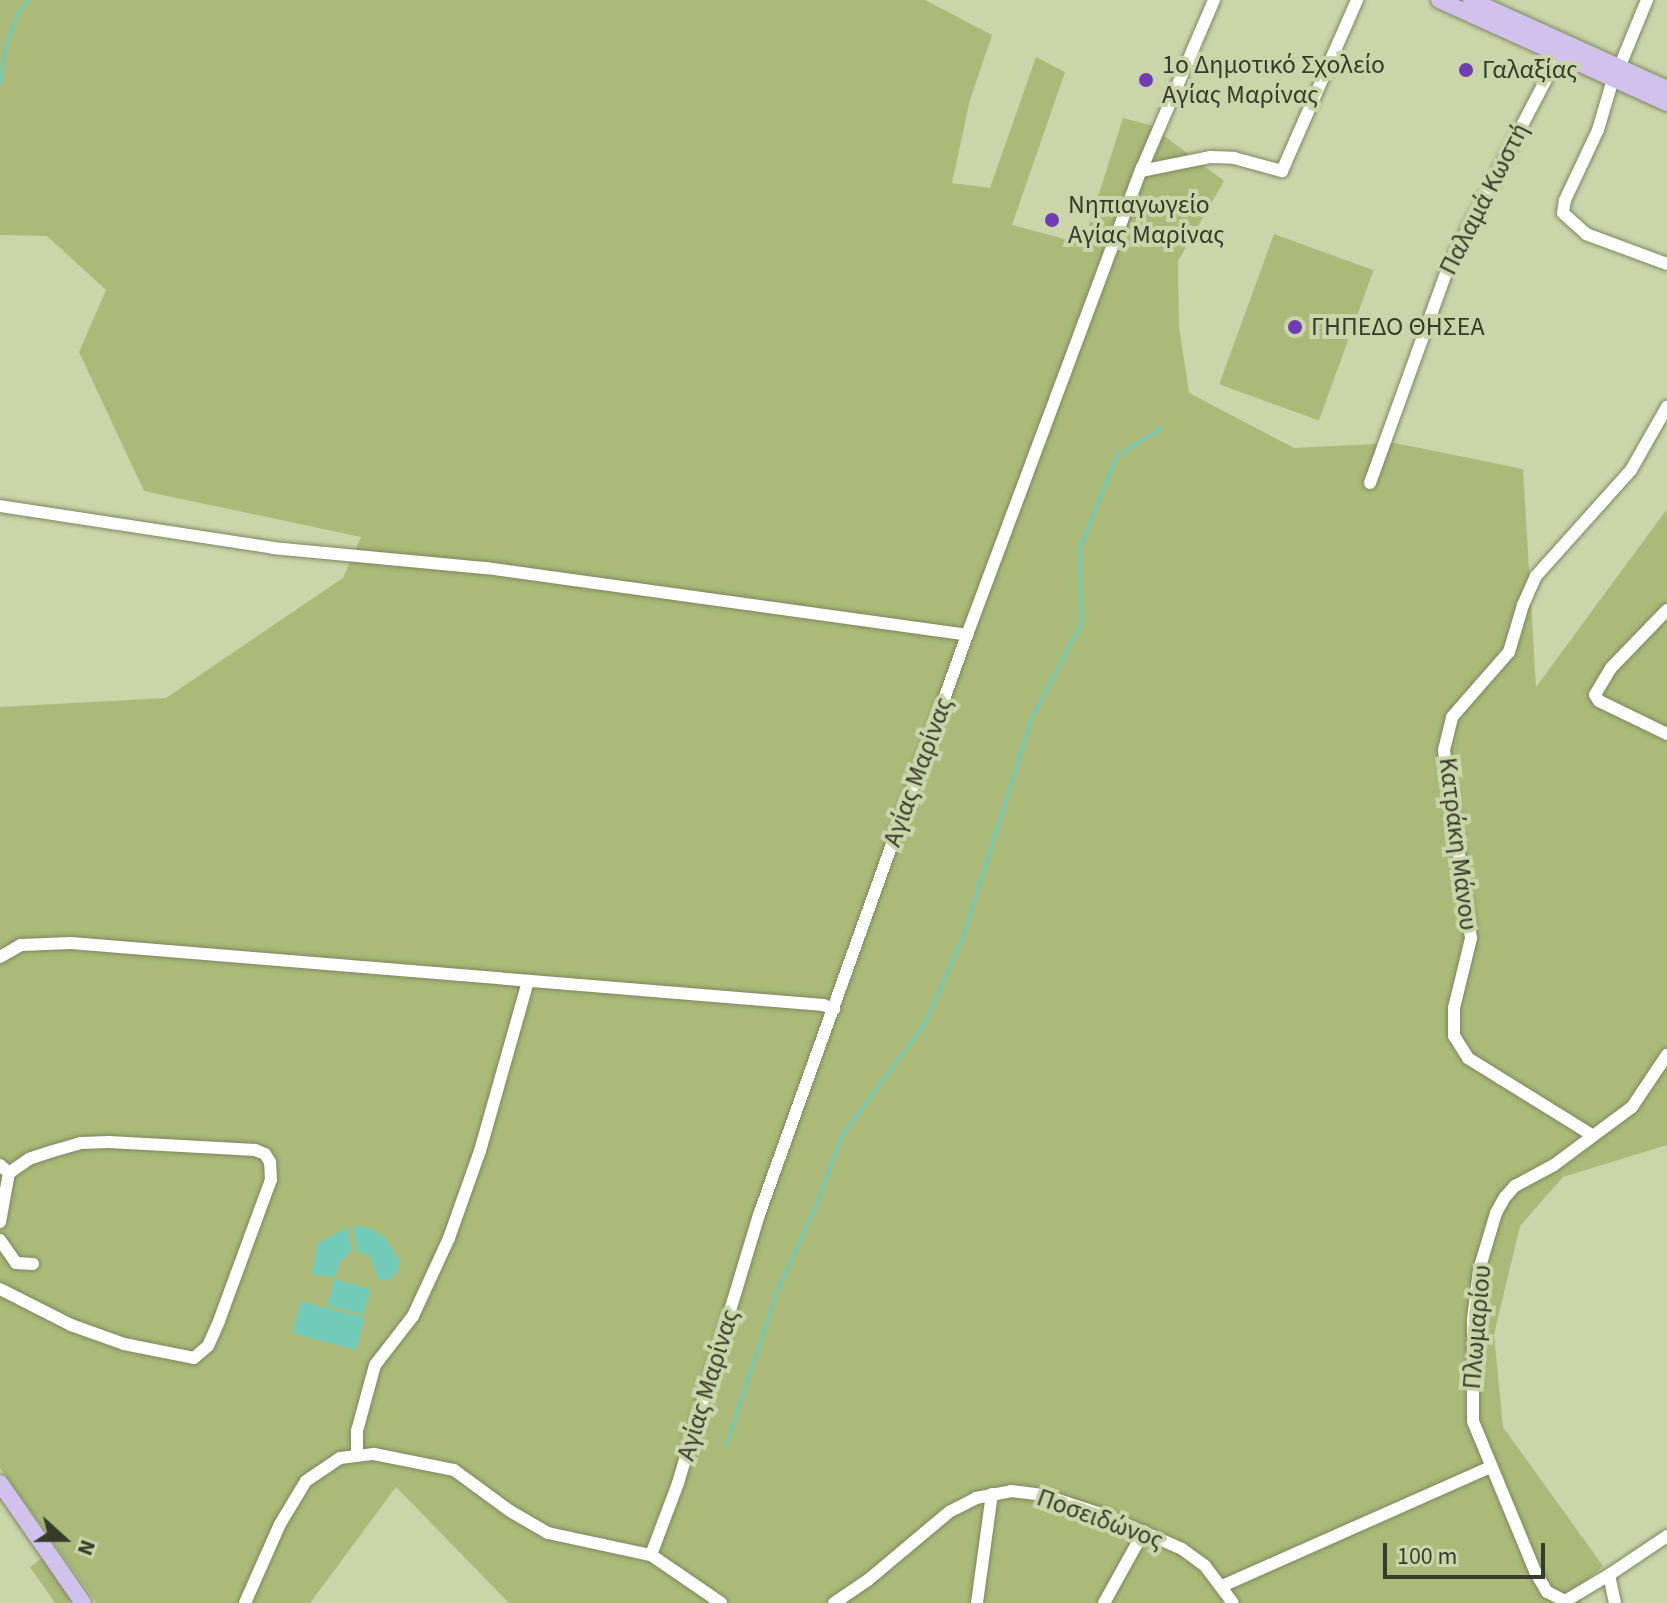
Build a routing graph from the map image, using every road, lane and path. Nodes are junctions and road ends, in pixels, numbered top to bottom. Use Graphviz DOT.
graph roads {
  1 [pos="1214,0"];
  2 [pos="1357,0"];
  3 [pos="1439,0"];
  4 [pos="1473,0"];
  5 [pos="1647,0"];
  6 [pos="1559,55"];
  7 [pos="1616,74"];
  8 [pos="1667,89"];
  9 [pos="1667,103"];
  10 [pos="1141,171"];
  11 [pos="1667,264"];
  12 [pos="1667,407"];
  13 [pos="1370,483"];
  14 [pos="0,506"];
  15 [pos="1667,610"];
  16 [pos="1663,626"];
  17 [pos="967,635"];
  18 [pos="1667,734"];
  19 [pos="0,957"];
  20 [pos="528,981"];
  21 [pos="834,1009"];
  22 [pos="1667,1055"];
  23 [pos="1592,1135"];
  24 [pos="4,1169"];
  25 [pos="0,1222"];
  26 [pos="0,1240"];
  27 [pos="33,1264"];
  28 [pos="0,1289"];
  29 [pos="357,1454"];
  30 [pos="1490,1467"];
  31 [pos="0,1483"];
  32 [pos="992,1494"];
  33 [pos="1144,1531"];
  34 [pos="1667,1536"];
  35 [pos="651,1555"];
  36 [pos="1609,1575"];
  37 [pos="1222,1586"];
  38 [pos="83,1603"];
  39 [pos="245,1603"];
  40 [pos="721,1603"];
  41 [pos="834,1603"];
  42 [pos="977,1603"];
  43 [pos="1104,1603"];
  44 [pos="1233,1603"];
  45 [pos="1615,1603"];
  1 -- 10 [label="street, Αγίας Μαρίνας"];
  2 -- 10 [label="street"];
  3 -- 6 [label="main road"];
  4 -- 7 [label="main road"];
  5 -- 7 [label="street"];
  6 -- 7 [label="main road"];
  6 -- 13 [label="street, Παλαμά Κωστή"];
  7 -- 8 [label="main road"];
  7 -- 9 [label="main road"];
  7 -- 11 [label="street"];
  10 -- 17 [label="street, Αγίας Μαρίνας"];
  12 -- 23 [label="street, Κατράκη Μάνου"];
  14 -- 17 [label="street"];
  15 -- 16 [label="street"];
  16 -- 18 [label="street"];
  17 -- 21 [label="street, Αγίας Μαρίνας"];
  19 -- 20 [label="street"];
  20 -- 21 [label="street"];
  20 -- 29 [label="street"];
  21 -- 35 [label="street, Αγίας Μαρίνας"];
  22 -- 23 [label="street, Πλωμαρίου"];
  23 -- 30 [label="street, Πλωμαρίου"];
  24 -- 25 [label="street"];
  24 -- 28 [label="street"];
  26 -- 27 [label="street"];
  29 -- 35 [label="street"];
  29 -- 39 [label="street"];
  30 -- 36 [label="street, Πλωμαρίου"];
  30 -- 37 [label="street"];
  31 -- 38 [label="main road"];
  32 -- 33 [label="street, Ποσειδώνος"];
  32 -- 41 [label="street, Ποσειδώνος"];
  32 -- 42 [label="street"];
  33 -- 37 [label="street, Ποσειδώνος"];
  33 -- 43 [label="street"];
  34 -- 36 [label="street"];
  35 -- 40 [label="street"];
  36 -- 45 [label="street"];
  37 -- 44 [label="street, Ποσειδώνος"];
}
